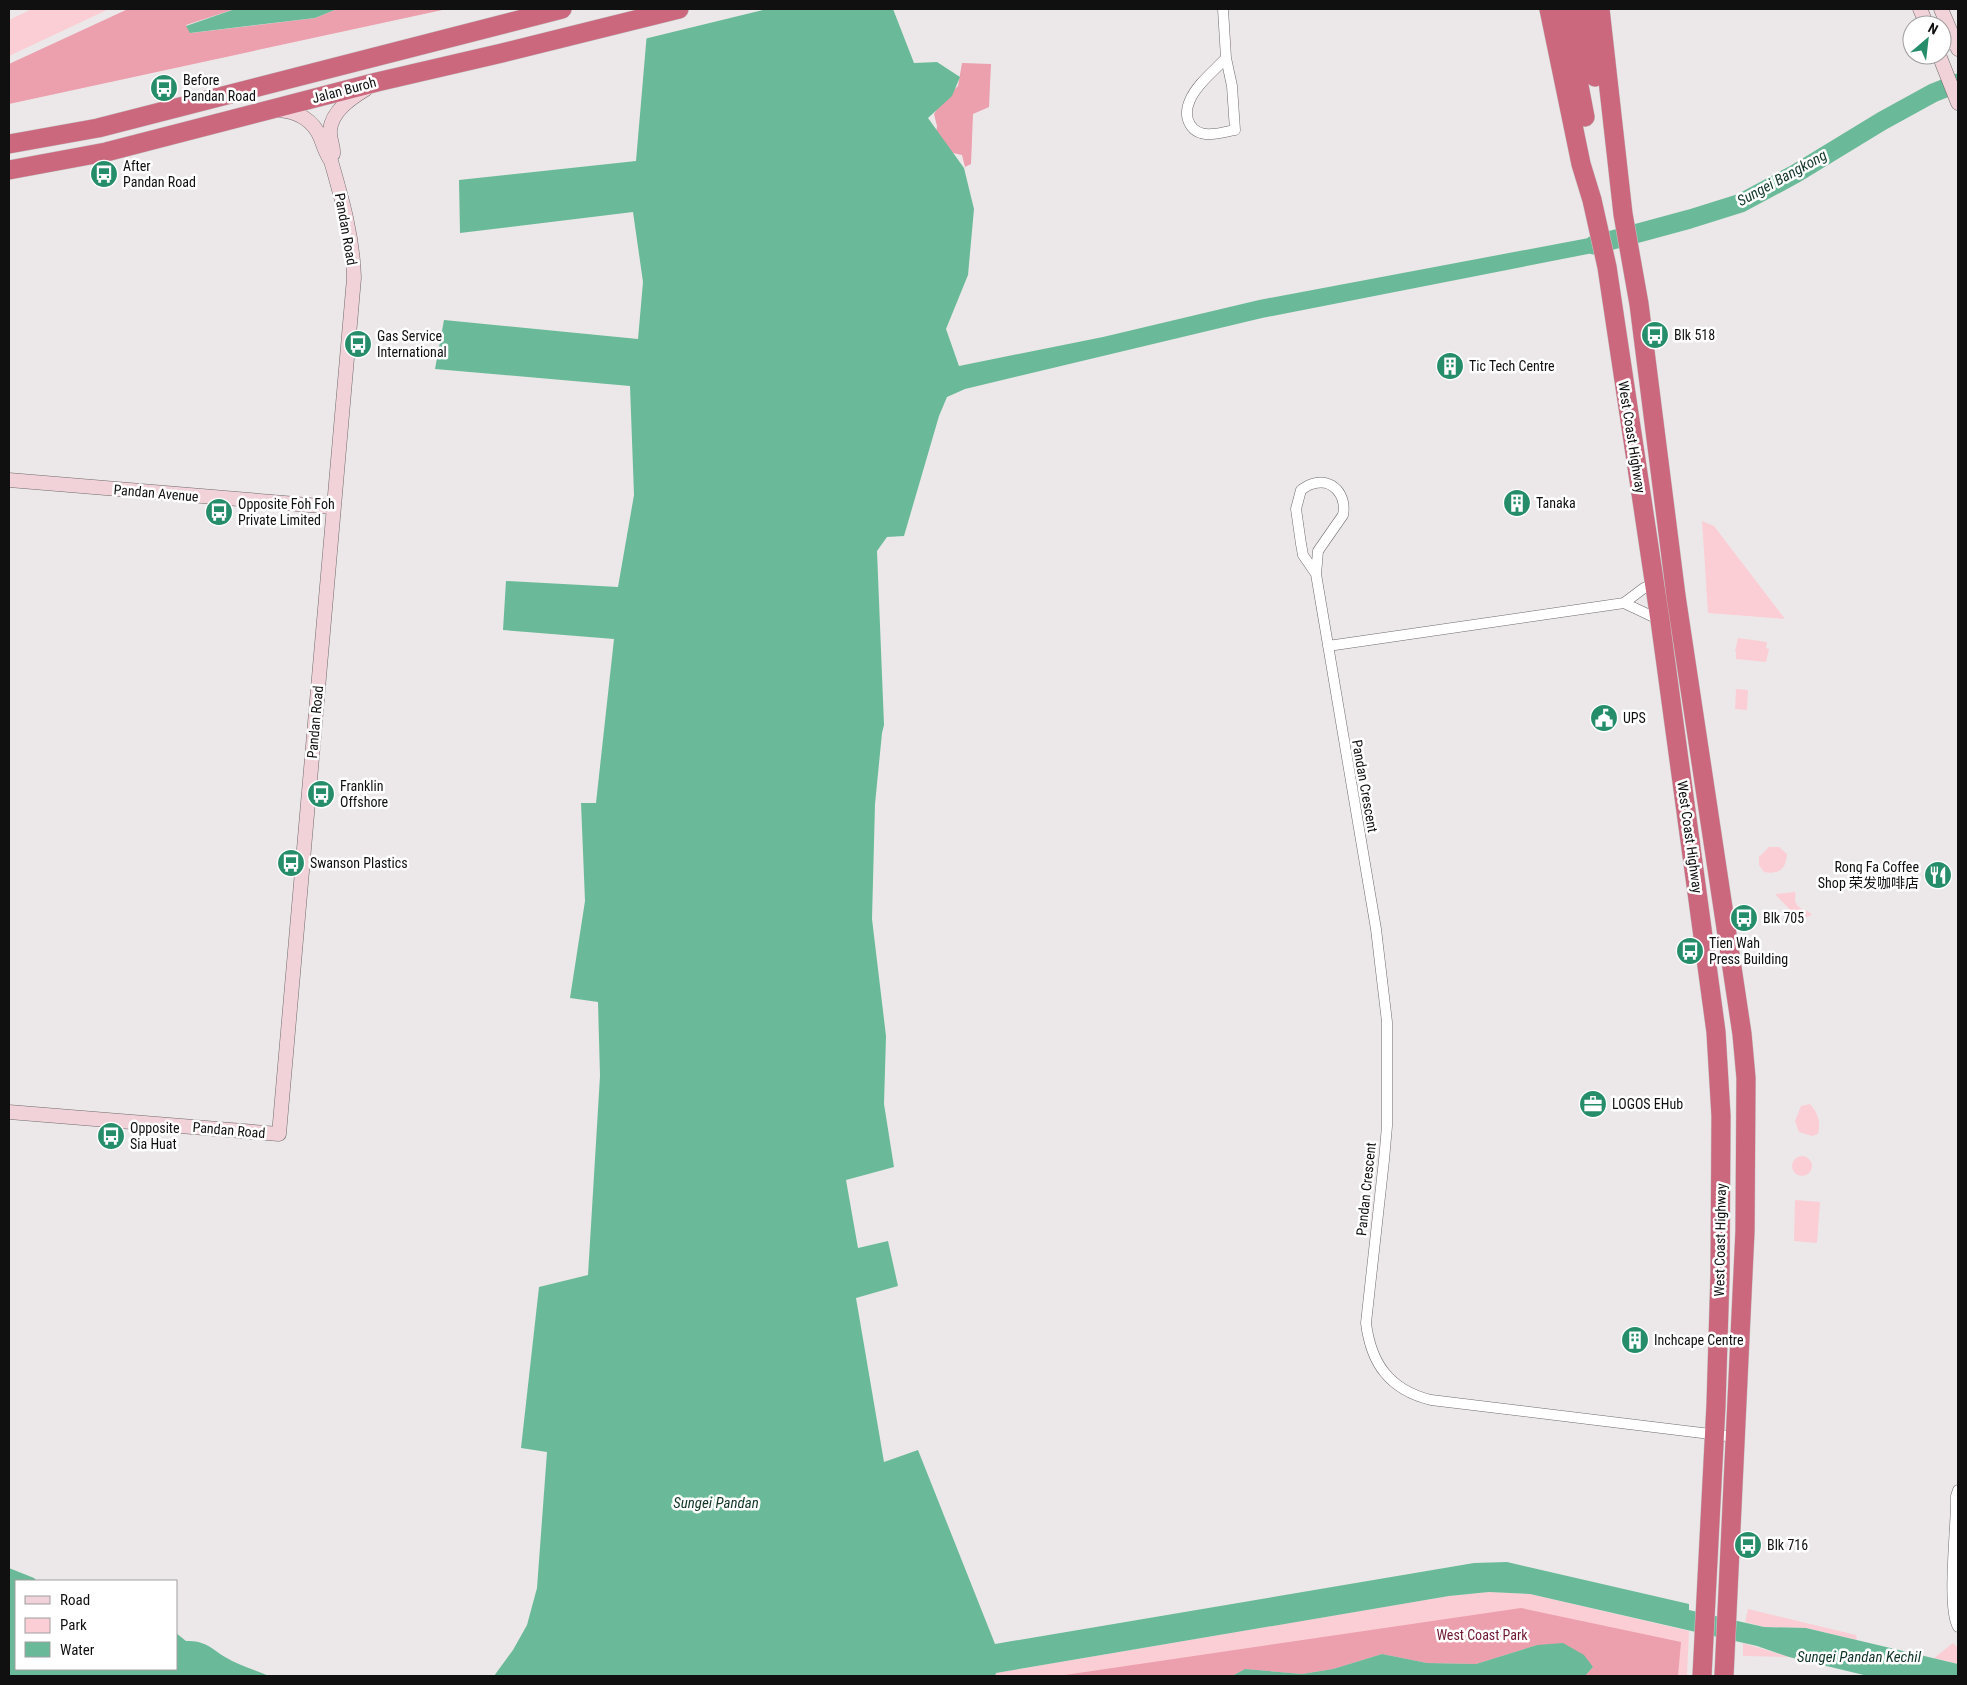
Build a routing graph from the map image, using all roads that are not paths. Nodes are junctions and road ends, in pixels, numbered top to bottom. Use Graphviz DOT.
graph roads {
  1 [pos="562,9"];
  2 [pos="679,9"];
  3 [pos="1223,9"];
  4 [pos="1549,9"];
  5 [pos="1581,10"];
  6 [pos="1226,58"];
  7 [pos="1943,65"];
  8 [pos="377,82"];
  9 [pos="1958,103"];
  10 [pos="272,110"];
  11 [pos="9,144"];
  12 [pos="331,161"];
  13 [pos="9,170"];
  14 [pos="1592,200"];
  15 [pos="9,480"];
  16 [pos="333,507"];
  17 [pos="1316,574"];
  18 [pos="1655,583"];
  19 [pos="1624,603"];
  20 [pos="1660,620"];
  21 [pos="1328,646"];
  22 [pos="1711,832"];
  23 [pos="1690,837"];
  24 [pos="9,1112"];
  25 [pos="1714,1434"];
  26 [pos="1735,1437"];
  27 [pos="1958,1490"];
  28 [pos="1958,1627"];
  29 [pos="1702,1676"];
  30 [pos="1724,1676"];
  1 -- 11 [label="highway, Jalan Buroh"];
  2 -- 8 [label="highway, Jalan Buroh"];
  3 -- 6 [label="street"];
  4 -- 14 [label="highway, West Coast Highway"];
  5 -- 14 [label="highway"];
  5 -- 22 [label="highway, West Coast Highway"];
  6 -- 6 [label="street"];
  7 -- 9 [label="street"];
  8 -- 10 [label="highway, Jalan Buroh"];
  8 -- 12 [label="street, Pandan Road"];
  10 -- 12 [label="street, Pandan Road"];
  10 -- 13 [label="highway, Jalan Buroh"];
  12 -- 16 [label="street, Pandan Road"];
  14 -- 18 [label="highway, West Coast Highway"];
  15 -- 16 [label="street, Pandan Avenue"];
  16 -- 24 [label="street, Pandan Road"];
  17 -- 17 [label="street, Pandan Crescent"];
  17 -- 21 [label="street, Pandan Crescent"];
  18 -- 19 [label="street"];
  18 -- 20 [label="highway, West Coast Highway"];
  19 -- 20 [label="street"];
  19 -- 21 [label="street"];
  20 -- 23 [label="highway, West Coast Highway"];
  21 -- 25 [label="street, Pandan Crescent"];
  22 -- 23 [label="highway"];
  22 -- 26 [label="highway, West Coast Highway"];
  23 -- 25 [label="highway, West Coast Highway"];
  25 -- 26 [label="street, Pandan Crescent"];
  25 -- 29 [label="highway, West Coast Highway"];
  26 -- 30 [label="highway, West Coast Highway"];
  27 -- 28 [label="street"];
}
